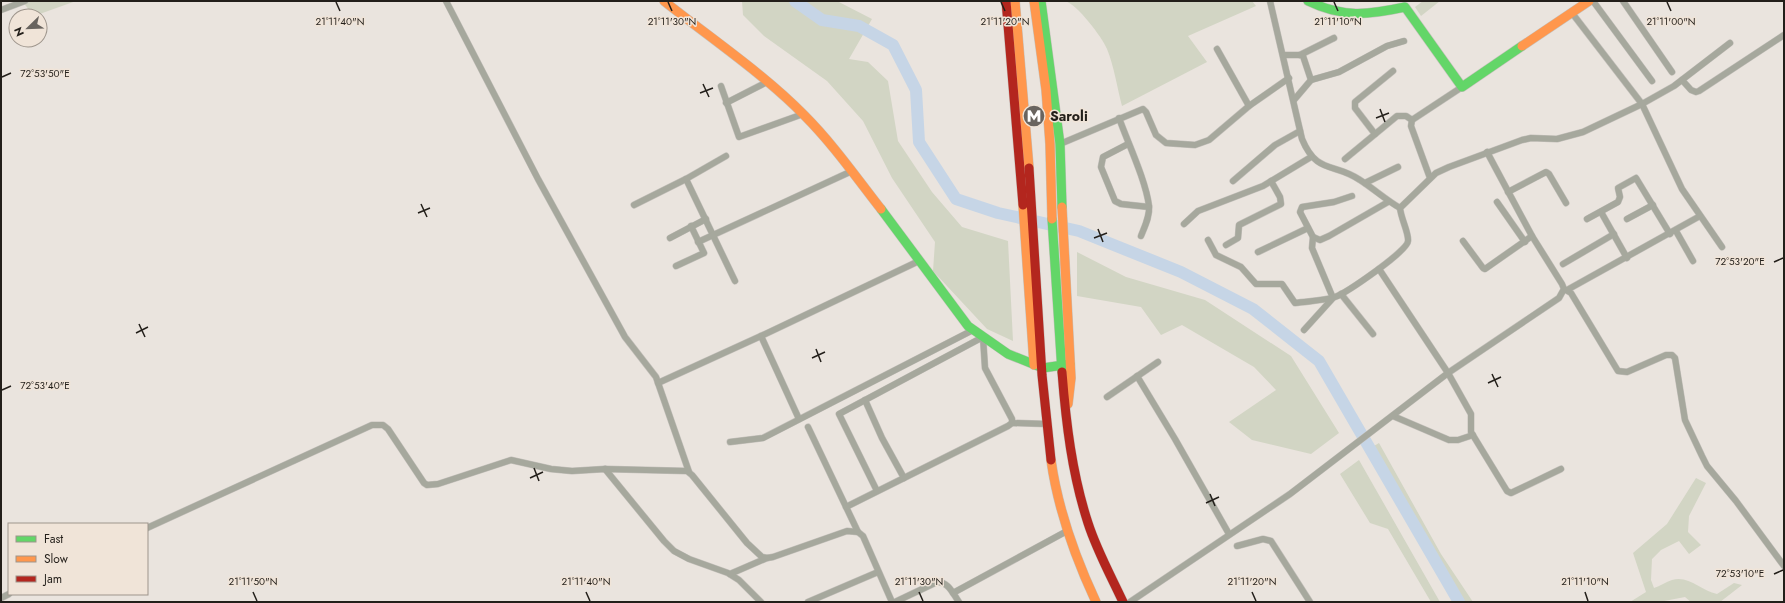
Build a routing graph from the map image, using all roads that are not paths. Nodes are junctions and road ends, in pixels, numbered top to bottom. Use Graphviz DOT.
graph roads {
  1 [pos="25,1"];
  2 [pos="446,1"];
  3 [pos="664,1"];
  4 [pos="1006,1"];
  5 [pos="1015,1"];
  6 [pos="1034,1"];
  7 [pos="1041,1"];
  8 [pos="1270,1"];
  9 [pos="1308,1"];
  10 [pos="1589,1"];
  11 [pos="1593,1"];
  12 [pos="1623,1"];
  13 [pos="1404,5"];
  14 [pos="1,10"];
  15 [pos="1572,13"];
  16 [pos="1784,34"];
  17 [pos="1334,38"];
  18 [pos="1404,41"];
  19 [pos="1730,43"];
  20 [pos="1217,49"];
  21 [pos="1300,54"];
  22 [pos="1284,55"];
  23 [pos="1393,71"];
  24 [pos="1672,72"];
  25 [pos="1289,78"];
  26 [pos="1311,80"];
  27 [pos="1682,80"];
  28 [pos="767,82"];
  29 [pos="1652,82"];
  30 [pos="721,86"];
  31 [pos="1462,87"];
  32 [pos="1294,100"];
  33 [pos="726,102"];
  34 [pos="1642,104"];
  35 [pos="1249,106"];
  36 [pos="803,114"];
  37 [pos="1121,117"];
  38 [pos="1412,120"];
  39 [pos="1300,131"];
  40 [pos="1375,134"];
  41 [pos="1060,144"];
  42 [pos="1128,144"];
  43 [pos="1487,152"];
  44 [pos="726,156"];
  45 [pos="1311,157"];
  46 [pos="1345,159"];
  47 [pos="1398,167"];
  48 [pos="852,172"];
  49 [pos="1430,178"];
  50 [pos="686,179"];
  51 [pos="1233,181"];
  52 [pos="1271,181"];
  53 [pos="1365,184"];
  54 [pos="1508,192"];
  55 [pos="1352,196"];
  56 [pos="1027,201"];
  57 [pos="1388,202"];
  58 [pos="1497,202"];
  59 [pos="1566,203"];
  60 [pos="634,205"];
  61 [pos="1653,205"];
  62 [pos="1149,207"];
  63 [pos="1400,208"];
  64 [pos="1602,212"];
  65 [pos="1700,216"];
  66 [pos="1587,219"];
  67 [pos="1627,219"];
  68 [pos="706,220"];
  69 [pos="1184,224"];
  70 [pos="691,226"];
  71 [pos="1308,228"];
  72 [pos="1673,232"];
  73 [pos="713,234"];
  74 [pos="1614,234"];
  75 [pos="1141,236"];
  76 [pos="1532,236"];
  77 [pos="1313,237"];
  78 [pos="670,238"];
  79 [pos="1208,240"];
  80 [pos="1463,241"];
  81 [pos="698,242"];
  82 [pos="1525,242"];
  83 [pos="1226,245"];
  84 [pos="1722,247"];
  85 [pos="1258,252"];
  86 [pos="1628,258"];
  87 [pos="919,261"];
  88 [pos="1693,261"];
  89 [pos="1563,264"];
  90 [pos="676,266"];
  91 [pos="1379,269"];
  92 [pos="735,281"];
  93 [pos="1566,290"];
  94 [pos="1341,294"];
  95 [pos="1333,298"];
  96 [pos="973,330"];
  97 [pos="1304,330"];
  98 [pos="1373,334"];
  99 [pos="762,336"];
  100 [pos="984,337"];
  101 [pos="1158,362"];
  102 [pos="1066,365"];
  103 [pos="1038,367"];
  104 [pos="1448,373"];
  105 [pos="1137,376"];
  106 [pos="658,382"];
  107 [pos="1107,397"];
  108 [pos="865,400"];
  109 [pos="1393,416"];
  110 [pos="799,419"];
  111 [pos="1012,423"];
  112 [pos="1047,424"];
  113 [pos="808,427"];
  114 [pos="1473,435"];
  115 [pos="730,442"];
  116 [pos="605,469"];
  117 [pos="1560,469"];
  118 [pos="685,471"];
  119 [pos="904,478"];
  120 [pos="877,491"];
  121 [pos="846,507"];
  122 [pos="148,528"];
  123 [pos="1067,531"];
  124 [pos="858,532"];
  125 [pos="1229,534"];
  126 [pos="1237,546"];
  127 [pos="767,558"];
  128 [pos="1784,566"];
  129 [pos="878,572"];
  130 [pos="730,574"];
  131 [pos="953,593"];
  132 [pos="761,602"];
  133 [pos="808,602"];
  134 [pos="892,602"];
  135 [pos="895,602"];
  136 [pos="959,602"];
  137 [pos="1096,602"];
  138 [pos="1123,602"];
  139 [pos="1130,602"];
  140 [pos="1310,602"];
  1 -- 14 [label="street"];
  2 -- 106 [label="street"];
  3 -- 28 [label="main road"];
  4 -- 56 [label="main road"];
  5 -- 56 [label="main road"];
  6 -- 102 [label="main road"];
  7 -- 41 [label="main road"];
  8 -- 22 [label="street"];
  9 -- 13 [label="main road"];
  10 -- 15 [label="main road"];
  11 -- 29 [label="street"];
  12 -- 24 [label="street"];
  13 -- 31 [label="main road"];
  15 -- 31 [label="main road"];
  15 -- 34 [label="street"];
  16 -- 27 [label="street"];
  17 -- 21 [label="street"];
  18 -- 26 [label="street"];
  19 -- 27 [label="street"];
  20 -- 35 [label="street"];
  21 -- 22 [label="street"];
  21 -- 26 [label="street"];
  22 -- 25 [label="street"];
  23 -- 40 [label="street"];
  25 -- 32 [label="street"];
  25 -- 35 [label="street"];
  26 -- 32 [label="street"];
  27 -- 34 [label="street"];
  28 -- 33 [label="street"];
  28 -- 36 [label="main road"];
  30 -- 33 [label="street"];
  31 -- 38 [label="street"];
  32 -- 39 [label="street"];
  33 -- 36 [label="street"];
  34 -- 43 [label="street"];
  34 -- 65 [label="street"];
  35 -- 37 [label="street"];
  36 -- 48 [label="main road"];
  37 -- 41 [label="street"];
  37 -- 42 [label="street"];
  38 -- 40 [label="street"];
  38 -- 49 [label="street"];
  39 -- 45 [label="street"];
  39 -- 51 [label="street"];
  40 -- 46 [label="street"];
  41 -- 102 [label="main road"];
  42 -- 62 [label="street"];
  42 -- 62 [label="street"];
  43 -- 49 [label="street"];
  43 -- 54 [label="street"];
  44 -- 50 [label="street"];
  45 -- 52 [label="street"];
  45 -- 53 [label="street"];
  47 -- 53 [label="street"];
  48 -- 73 [label="street"];
  48 -- 87 [label="main road"];
  49 -- 63 [label="street"];
  50 -- 60 [label="street"];
  50 -- 68 [label="street"];
  52 -- 69 [label="street"];
  52 -- 83 [label="street"];
  53 -- 57 [label="street"];
  54 -- 59 [label="street"];
  54 -- 76 [label="street"];
  55 -- 71 [label="street"];
  56 -- 103 [label="main road"];
  57 -- 63 [label="street"];
  57 -- 77 [label="street"];
  58 -- 82 [label="street"];
  61 -- 64 [label="street"];
  61 -- 67 [label="street"];
  61 -- 72 [label="street"];
  62 -- 75 [label="street"];
  63 -- 91 [label="street"];
  64 -- 66 [label="street"];
  64 -- 74 [label="street"];
  65 -- 72 [label="street"];
  65 -- 84 [label="street"];
  68 -- 70 [label="street"];
  68 -- 73 [label="street"];
  70 -- 78 [label="street"];
  70 -- 81 [label="street"];
  71 -- 77 [label="street"];
  71 -- 85 [label="street"];
  72 -- 86 [label="street"];
  72 -- 88 [label="street"];
  73 -- 81 [label="street"];
  73 -- 92 [label="street"];
  74 -- 86 [label="street"];
  74 -- 89 [label="street"];
  76 -- 82 [label="street"];
  76 -- 93 [label="street"];
  77 -- 95 [label="street"];
  79 -- 95 [label="street"];
  80 -- 82 [label="street"];
  81 -- 90 [label="street"];
  86 -- 93 [label="street"];
  87 -- 96 [label="main road"];
  87 -- 99 [label="street"];
  91 -- 94 [label="street"];
  91 -- 104 [label="street"];
  93 -- 104 [label="street"];
  93 -- 128 [label="street"];
  94 -- 95 [label="street"];
  94 -- 98 [label="street"];
  95 -- 97 [label="street"];
  96 -- 100 [label="main road"];
  96 -- 110 [label="street"];
  99 -- 106 [label="street"];
  99 -- 110 [label="street"];
  100 -- 103 [label="main road"];
  100 -- 108 [label="street"];
  100 -- 111 [label="street"];
  101 -- 105 [label="street"];
  102 -- 103 [label="main road"];
  102 -- 138 [label="main road"];
  103 -- 112 [label="main road"];
  104 -- 109 [label="street"];
  104 -- 114 [label="street"];
  105 -- 107 [label="street"];
  105 -- 125 [label="street"];
  106 -- 118 [label="street"];
  108 -- 119 [label="street"];
  108 -- 120 [label="street"];
  109 -- 114 [label="street"];
  109 -- 125 [label="street"];
  110 -- 115 [label="street"];
  111 -- 112 [label="street"];
  111 -- 119 [label="street"];
  112 -- 123 [label="main road"];
  113 -- 121 [label="street"];
  114 -- 117 [label="street"];
  116 -- 118 [label="street"];
  116 -- 122 [label="street"];
  116 -- 130 [label="street"];
  118 -- 127 [label="street"];
  119 -- 120 [label="street"];
  120 -- 121 [label="street"];
  121 -- 124 [label="street"];
  123 -- 131 [label="street"];
  123 -- 137 [label="main road"];
  124 -- 127 [label="street"];
  124 -- 129 [label="street"];
  125 -- 139 [label="street"];
  126 -- 140 [label="street"];
  127 -- 130 [label="street"];
  129 -- 133 [label="street"];
  129 -- 134 [label="street"];
  130 -- 132 [label="street"];
  131 -- 135 [label="street"];
  131 -- 136 [label="street"];
}
